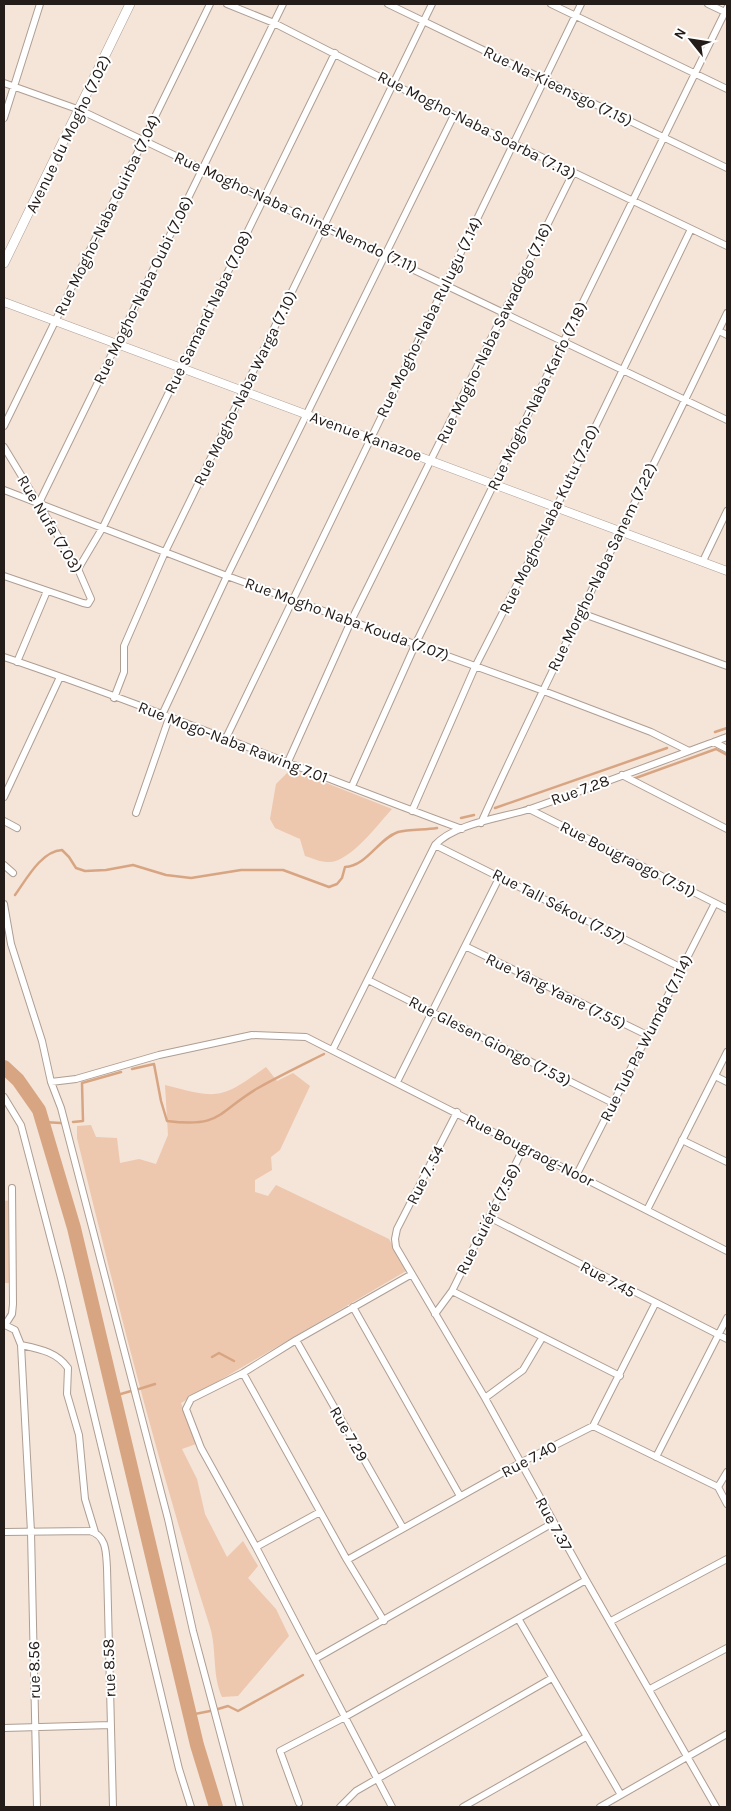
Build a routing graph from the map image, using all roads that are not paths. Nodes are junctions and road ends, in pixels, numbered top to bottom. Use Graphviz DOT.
graph roads {
  1 [pos="40,4"];
  2 [pos="130,4"];
  3 [pos="210,4"];
  4 [pos="227,4"];
  5 [pos="283,4"];
  6 [pos="388,4"];
  7 [pos="432,4"];
  8 [pos="552,4"];
  9 [pos="581,4"];
  10 [pos="708,4"];
  11 [pos="727,11"];
  12 [pos="575,15"];
  13 [pos="423,21"];
  14 [pos="274,23"];
  15 [pos="335,53"];
  16 [pos="696,72"];
  17 [pos="545,79"];
  18 [pos="4,83"];
  19 [pos="394,83"];
  20 [pos="14,86"];
  21 [pos="727,89"];
  22 [pos="80,110"];
  23 [pos="454,115"];
  24 [pos="4,118"];
  25 [pos="664,137"];
  26 [pos="144,140"];
  27 [pos="514,143"];
  28 [pos="202,168"];
  29 [pos="727,168"];
  30 [pos="573,173"];
  31 [pos="263,198"];
  32 [pos="632,200"];
  33 [pos="323,227"];
  34 [pos="692,229"];
  35 [pos="727,246"];
  36 [pos="384,254"];
  37 [pos="4,263"];
  38 [pos="444,283"];
  39 [pos="4,302"];
  40 [pos="503,313"];
  41 [pos="727,313"];
  42 [pos="54,321"];
  43 [pos="719,331"];
  44 [pos="727,335"];
  45 [pos="564,342"];
  46 [pos="116,344"];
  47 [pos="181,368"];
  48 [pos="622,370"];
  49 [pos="244,390"];
  50 [pos="685,400"];
  51 [pos="306,415"];
  52 [pos="727,420"];
  53 [pos="4,426"];
  54 [pos="371,439"];
  55 [pos="4,447"];
  56 [pos="430,460"];
  57 [pos="494,484"];
  58 [pos="4,490"];
  59 [pos="37,502"];
  60 [pos="556,508"];
  61 [pos="727,510"];
  62 [pos="103,527"];
  63 [pos="620,532"];
  64 [pos="165,552"];
  65 [pos="703,561"];
  66 [pos="78,569"];
  67 [pos="727,571"];
  68 [pos="4,576"];
  69 [pos="227,576"];
  70 [pos="48,591"];
  71 [pos="295,598"];
  72 [pos="581,613"];
  73 [pos="352,619"];
  74 [pos="416,643"];
  75 [pos="4,657"];
  76 [pos="17,662"];
  77 [pos="727,666"];
  78 [pos="475,667"];
  79 [pos="60,677"];
  80 [pos="541,690"];
  81 [pos="114,698"];
  82 [pos="165,716"];
  83 [pos="727,737"];
  84 [pos="226,738"];
  85 [pos="714,742"];
  86 [pos="727,748"];
  87 [pos="689,751"];
  88 [pos="286,764"];
  89 [pos="622,775"];
  90 [pos="352,786"];
  91 [pos="4,797"];
  92 [pos="529,809"];
  93 [pos="412,811"];
  94 [pos="136,812"];
  95 [pos="4,821"];
  96 [pos="481,822"];
  97 [pos="17,828"];
  98 [pos="462,829"];
  99 [pos="727,829"];
  100 [pos="435,845"];
  101 [pos="4,865"];
  102 [pos="13,873"];
  103 [pos="500,876"];
  104 [pos="715,903"];
  105 [pos="4,904"];
  106 [pos="727,909"];
  107 [pos="465,946"];
  108 [pos="682,968"];
  109 [pos="368,980"];
  110 [pos="433,1011"];
  111 [pos="648,1035"];
  112 [pos="333,1049"];
  113 [pos="727,1052"];
  114 [pos="715,1076"];
  115 [pos="51,1082"];
  116 [pos="397,1082"];
  117 [pos="727,1082"];
  118 [pos="4,1097"];
  119 [pos="613,1103"];
  120 [pos="457,1112"];
  121 [pos="682,1140"];
  122 [pos="524,1147"];
  123 [pos="727,1162"];
  124 [pos="577,1174"];
  125 [pos="12,1188"];
  126 [pos="646,1210"];
  127 [pos="489,1217"];
  128 [pos="395,1239"];
  129 [pos="727,1251"];
  130 [pos="412,1274"];
  131 [pos="452,1291"];
  132 [pos="655,1304"];
  133 [pos="353,1307"];
  134 [pos="435,1314"];
  135 [pos="727,1318"];
  136 [pos="4,1325"];
  137 [pos="718,1335"];
  138 [pos="542,1338"];
  139 [pos="727,1339"];
  140 [pos="296,1340"];
  141 [pos="21,1345"];
  142 [pos="243,1373"];
  143 [pos="620,1376"];
  144 [pos="485,1398"];
  145 [pos="593,1426"];
  146 [pos="656,1457"];
  147 [pos="520,1463"];
  148 [pos="727,1472"];
  149 [pos="718,1487"];
  150 [pos="460,1496"];
  151 [pos="727,1504"];
  152 [pos="320,1512"];
  153 [pos="553,1523"];
  154 [pos="403,1528"];
  155 [pos="4,1532"];
  156 [pos="31,1532"];
  157 [pos="95,1532"];
  158 [pos="256,1546"];
  159 [pos="727,1559"];
  160 [pos="347,1560"];
  161 [pos="586,1580"];
  162 [pos="519,1620"];
  163 [pos="611,1620"];
  164 [pos="384,1621"];
  165 [pos="727,1648"];
  166 [pos="315,1659"];
  167 [pos="552,1678"];
  168 [pos="650,1689"];
  169 [pos="346,1717"];
  170 [pos="111,1725"];
  171 [pos="36,1727"];
  172 [pos="4,1728"];
  173 [pos="727,1734"];
  174 [pos="586,1736"];
  175 [pos="688,1757"];
  176 [pos="377,1780"];
  177 [pos="621,1795"];
  178 [pos="298,1803"];
  179 [pos="37,1807"];
  180 [pos="113,1807"];
  181 [pos="192,1807"];
  182 [pos="240,1807"];
  183 [pos="340,1807"];
  184 [pos="392,1807"];
  185 [pos="463,1807"];
  186 [pos="600,1807"];
  187 [pos="716,1807"];
  1 -- 20 [label="street"];
  2 -- 22 [label="main road, Avenue du Mogho (7.02)"];
  3 -- 26 [label="street, Rue Mogho-Naba Guirba (7.04)"];
  4 -- 14 [label="street, Rue Mogho-Naba Soarba (7.13)"];
  5 -- 14 [label="street, Rue Mogho-Naba Oubi (7.06)"];
  6 -- 13 [label="street, Rue Na-Kieensgo (7.15)"];
  7 -- 13 [label="street, Rue Mogho-Naba Warga (7.10)"];
  8 -- 12 [label="street"];
  9 -- 12 [label="street, Rue Mogho-Naba Rulugu (7.14)"];
  10 -- 11 [label="street"];
  11 -- 16 [label="street, Rue Mogho-Naba Karfo (7.18)"];
  12 -- 16 [label="street"];
  12 -- 17 [label="street, Rue Mogho-Naba Rulugu (7.14)"];
  13 -- 17 [label="street, Rue Na-Kieensgo (7.15)"];
  13 -- 19 [label="street, Rue Mogho-Naba Warga (7.10)"];
  14 -- 15 [label="street, Rue Mogho-Naba Soarba (7.13)"];
  14 -- 28 [label="street, Rue Mogho-Naba Oubi (7.06)"];
  15 -- 19 [label="street, Rue Mogho-Naba Soarba (7.13)"];
  15 -- 31 [label="street, Rue Samand Naba (7.08)"];
  16 -- 21 [label="street"];
  16 -- 25 [label="street, Rue Mogho-Naba Karfo (7.18)"];
  17 -- 25 [label="street, Rue Na-Kieensgo (7.15)"];
  17 -- 27 [label="street, Rue Mogho-Naba Rulugu (7.14)"];
  18 -- 20 [label="street, Rue Mogho-Naba Gning-Nemdo (7.11)"];
  19 -- 23 [label="street, Rue Mogho-Naba Soarba (7.13)"];
  19 -- 33 [label="street, Rue Mogho-Naba Warga (7.10)"];
  20 -- 22 [label="street, Rue Mogho-Naba Gning-Nemdo (7.11)"];
  20 -- 24 [label="street"];
  22 -- 26 [label="street, Rue Mogho-Naba Gning-Nemdo (7.11)"];
  22 -- 37 [label="main road, Avenue du Mogho (7.02)"];
  23 -- 27 [label="street, Rue Mogho-Naba Soarba (7.13)"];
  23 -- 36 [label="street"];
  25 -- 29 [label="street, Rue Na-Kieensgo (7.15)"];
  25 -- 32 [label="street, Rue Mogho-Naba Karfo (7.18)"];
  26 -- 28 [label="street, Rue Mogho-Naba Gning-Nemdo (7.11)"];
  26 -- 42 [label="street, Rue Mogho-Naba Guirba (7.04)"];
  27 -- 30 [label="street, Rue Mogho-Naba Soarba (7.13)"];
  27 -- 38 [label="street, Rue Mogho-Naba Rulugu (7.14)"];
  28 -- 31 [label="street, Rue Mogho-Naba Gning-Nemdo (7.11)"];
  28 -- 46 [label="street, Rue Mogho-Naba Oubi (7.06)"];
  30 -- 32 [label="street, Rue Mogho-Naba Soarba (7.13)"];
  30 -- 40 [label="street, Rue Mogho-Naba Sawadogo (7.16)"];
  31 -- 33 [label="street, Rue Mogho-Naba Gning-Nemdo (7.11)"];
  31 -- 47 [label="street, Rue Samand Naba (7.08)"];
  32 -- 34 [label="street, Rue Mogho-Naba Soarba (7.13)"];
  32 -- 45 [label="street, Rue Mogho-Naba Karfo (7.18)"];
  33 -- 36 [label="street, Rue Mogho-Naba Gning-Nemdo (7.11)"];
  33 -- 49 [label="street, Rue Mogho-Naba Warga (7.10)"];
  34 -- 35 [label="street, Rue Mogho-Naba Soarba (7.13)"];
  34 -- 48 [label="street, Rue Mogho-Naba Kutu (7.20)"];
  36 -- 38 [label="street, Rue Mogho-Naba Gning-Nemdo (7.11)"];
  36 -- 51 [label="street"];
  38 -- 40 [label="street, Rue Mogho-Naba Gning-Nemdo (7.11)"];
  38 -- 54 [label="street, Rue Mogho-Naba Rulugu (7.14)"];
  39 -- 42 [label="street, Avenue Kanazoe"];
  40 -- 45 [label="street, Rue Mogho-Naba Gning-Nemdo (7.11)"];
  40 -- 56 [label="street, Rue Mogho-Naba Sawadogo (7.16)"];
  41 -- 43 [label="street, Rue Morgho-Naba Sanem (7.22)"];
  42 -- 46 [label="street, Avenue Kanazoe"];
  42 -- 53 [label="street, Rue Mogho-Naba Guirba (7.04)"];
  43 -- 44 [label="street"];
  43 -- 50 [label="street, Rue Morgho-Naba Sanem (7.22)"];
  45 -- 48 [label="street, Rue Mogho-Naba Gning-Nemdo (7.11)"];
  45 -- 57 [label="street, Rue Mogho-Naba Karfo (7.18)"];
  46 -- 47 [label="street, Avenue Kanazoe"];
  46 -- 59 [label="street, Rue Mogho-Naba Oubi (7.06)"];
  47 -- 49 [label="street, Avenue Kanazoe"];
  47 -- 62 [label="street, Rue Samand Naba (7.08)"];
  48 -- 50 [label="street, Rue Mogho-Naba Gning-Nemdo (7.11)"];
  48 -- 60 [label="street, Rue Mogho-Naba Kutu (7.20)"];
  49 -- 51 [label="street, Avenue Kanazoe"];
  49 -- 64 [label="street, Rue Mogho-Naba Warga (7.10)"];
  50 -- 52 [label="street, Rue Mogho-Naba Gning-Nemdo (7.11)"];
  50 -- 63 [label="street, Rue Morgho-Naba Sanem (7.22)"];
  51 -- 54 [label="street, Avenue Kanazoe"];
  51 -- 69 [label="street"];
  54 -- 56 [label="street, Avenue Kanazoe"];
  54 -- 71 [label="street, Rue Mogho-Naba Rulugu (7.14)"];
  55 -- 59 [label="street, Rue Nufa (7.03)"];
  56 -- 57 [label="street, Avenue Kanazoe"];
  56 -- 73 [label="street, Rue Mogho-Naba Sawadogo (7.16)"];
  57 -- 60 [label="street, Avenue Kanazoe"];
  57 -- 74 [label="street, Rue Mogho-Naba Karfo (7.18)"];
  58 -- 59 [label="street, Rue Mogho Naba Kouda (7.07)"];
  59 -- 62 [label="street, Rue Mogho Naba Kouda (7.07)"];
  59 -- 66 [label="street, Rue Nufa (7.03)"];
  60 -- 63 [label="street, Avenue Kanazoe"];
  60 -- 78 [label="street, Rue Mogho-Naba Kutu (7.20)"];
  61 -- 65 [label="street"];
  62 -- 64 [label="street, Rue Mogho Naba Kouda (7.07)"];
  62 -- 66 [label="street, Rue Samand Naba (7.08)"];
  63 -- 65 [label="street, Avenue Kanazoe"];
  63 -- 72 [label="street, Rue Morgho-Naba Sanem (7.22)"];
  64 -- 69 [label="street, Rue Mogho Naba Kouda (7.07)"];
  64 -- 81 [label="street, Rue Mogho-Naba Warga (7.10)"];
  65 -- 67 [label="street, Avenue Kanazoe"];
  66 -- 70 [label="street, Rue Nufa (7.03)"];
  68 -- 70 [label="street"];
  69 -- 71 [label="street, Rue Mogho Naba Kouda (7.07)"];
  69 -- 82 [label="street"];
  70 -- 76 [label="street"];
  71 -- 73 [label="street, Rue Mogho Naba Kouda (7.07)"];
  71 -- 84 [label="street, Rue Mogho-Naba Rulugu (7.14)"];
  72 -- 77 [label="street"];
  72 -- 80 [label="street, Rue Morgho-Naba Sanem (7.22)"];
  73 -- 74 [label="street, Rue Mogho Naba Kouda (7.07)"];
  73 -- 88 [label="street, Rue Mogho-Naba Sawadogo (7.16)"];
  74 -- 78 [label="street, Rue Mogho Naba Kouda (7.07)"];
  74 -- 90 [label="street, Rue Mogho-Naba Karfo (7.18)"];
  75 -- 76 [label="street, Rue Mogo-Naba Rawing 7.01"];
  76 -- 79 [label="street, Rue Mogo-Naba Rawing 7.01"];
  78 -- 80 [label="street, Rue Mogho Naba Kouda (7.07)"];
  78 -- 93 [label="street, Rue Mogho-Naba Kutu (7.20)"];
  79 -- 81 [label="street, Rue Mogo-Naba Rawing 7.01"];
  79 -- 91 [label="street"];
  80 -- 87 [label="street, Rue Mogho Naba Kouda (7.07)"];
  80 -- 96 [label="street, Rue Morgho-Naba Sanem (7.22)"];
  81 -- 82 [label="street, Rue Mogo-Naba Rawing 7.01"];
  82 -- 84 [label="street, Rue Mogo-Naba Rawing 7.01"];
  82 -- 94 [label="street"];
  83 -- 85 [label="street, Rue 7.28"];
  84 -- 88 [label="street, Rue Mogo-Naba Rawing 7.01"];
  85 -- 86 [label="street"];
  85 -- 87 [label="street, Rue 7.28"];
  87 -- 89 [label="street, Rue 7.28"];
  88 -- 90 [label="street, Rue Mogo-Naba Rawing 7.01"];
  89 -- 92 [label="street, Rue 7.28"];
  89 -- 99 [label="street"];
  90 -- 93 [label="street, Rue Mogo-Naba Rawing 7.01"];
  92 -- 96 [label="street, Rue 7.28"];
  92 -- 104 [label="street, Rue Bougraogo (7.51)"];
  93 -- 98 [label="street, Rue Mogo-Naba Rawing 7.01"];
  95 -- 97 [label="street"];
  96 -- 98 [label="street, Rue 7.28"];
  98 -- 100 [label="street, Rue 7.28"];
  100 -- 103 [label="street, Rue Tall Sékou (7.57)"];
  100 -- 109 [label="street"];
  101 -- 102 [label="street"];
  103 -- 107 [label="street"];
  103 -- 108 [label="street, Rue Tall Sékou (7.57)"];
  104 -- 106 [label="street, Rue Bougraogo (7.51)"];
  104 -- 108 [label="street, Rue Tub Pa Wumda (7.114)"];
  105 -- 115 [label="street"];
  107 -- 110 [label="street"];
  107 -- 111 [label="street, Rue Yâng Yaare (7.55)"];
  108 -- 111 [label="street, Rue Tub Pa Wumda (7.114)"];
  109 -- 110 [label="street, Rue Glesen Giongo (7.53)"];
  109 -- 112 [label="street"];
  110 -- 116 [label="street"];
  110 -- 119 [label="street, Rue Glesen Giongo (7.53)"];
  111 -- 119 [label="street, Rue Tub Pa Wumda (7.114)"];
  112 -- 115 [label="street, Rue Bougraog-Noor"];
  112 -- 116 [label="street, Rue Bougraog-Noor"];
  113 -- 114 [label="street"];
  114 -- 117 [label="street"];
  114 -- 121 [label="street"];
  115 -- 182 [label="street"];
  116 -- 120 [label="street, Rue Bougraog-Noor"];
  118 -- 181 [label="street"];
  119 -- 124 [label="street, Rue Tub Pa Wumda (7.114)"];
  120 -- 122 [label="street, Rue Bougraog-Noor"];
  120 -- 128 [label="street, Rue 7. 54"];
  121 -- 123 [label="street"];
  121 -- 126 [label="street"];
  122 -- 124 [label="street, Rue Bougraog-Noor"];
  122 -- 127 [label="street, Rue Guiéré (7.56)"];
  124 -- 126 [label="street, Rue Bougraog-Noor"];
  125 -- 136 [label="street"];
  126 -- 129 [label="street, Rue Bougraog-Noor"];
  127 -- 131 [label="street, Rue Guiéré (7.56)"];
  127 -- 132 [label="street, Rue 7.45"];
  128 -- 130 [label="street, Rue 7.37"];
  130 -- 133 [label="street"];
  130 -- 134 [label="street, Rue 7.37"];
  131 -- 134 [label="street, Rue Guiéré (7.56)"];
  131 -- 138 [label="street"];
  132 -- 137 [label="street, Rue 7.45"];
  132 -- 143 [label="street"];
  133 -- 140 [label="street"];
  133 -- 150 [label="street"];
  134 -- 144 [label="street, Rue 7.37"];
  135 -- 137 [label="street"];
  136 -- 141 [label="street"];
  137 -- 139 [label="street, Rue 7.45"];
  137 -- 146 [label="street"];
  138 -- 143 [label="street"];
  138 -- 144 [label="street"];
  140 -- 142 [label="street"];
  140 -- 154 [label="street, Rue 7.29"];
  141 -- 156 [label="street, rue 8.56"];
  141 -- 157 [label="street, rue 8.58"];
  142 -- 152 [label="street"];
  142 -- 158 [label="street"];
  143 -- 145 [label="street"];
  144 -- 147 [label="street, Rue 7.37"];
  145 -- 146 [label="street"];
  145 -- 147 [label="street, Rue 7.40"];
  146 -- 149 [label="street"];
  147 -- 150 [label="street, Rue 7.40"];
  147 -- 153 [label="street, Rue 7.37"];
  148 -- 149 [label="street"];
  149 -- 151 [label="street"];
  150 -- 154 [label="street, Rue 7.40"];
  152 -- 158 [label="street"];
  152 -- 160 [label="street"];
  153 -- 161 [label="street, Rue 7.37"];
  153 -- 164 [label="street"];
  154 -- 160 [label="street, Rue 7.40"];
  155 -- 156 [label="street"];
  156 -- 157 [label="street"];
  156 -- 171 [label="street, rue 8.56"];
  157 -- 170 [label="street, rue 8.58"];
  158 -- 166 [label="street"];
  159 -- 163 [label="street"];
  160 -- 164 [label="street"];
  161 -- 162 [label="street"];
  161 -- 163 [label="street, Rue 7.37"];
  162 -- 167 [label="street"];
  162 -- 169 [label="street"];
  163 -- 168 [label="street, Rue 7.37"];
  164 -- 166 [label="street"];
  165 -- 168 [label="street"];
  166 -- 169 [label="street"];
  167 -- 174 [label="street"];
  167 -- 176 [label="street"];
  168 -- 175 [label="street, Rue 7.37"];
  169 -- 176 [label="street"];
  169 -- 178 [label="street"];
  170 -- 171 [label="street"];
  170 -- 180 [label="street, rue 8.58"];
  171 -- 172 [label="street"];
  171 -- 179 [label="street, rue 8.56"];
  173 -- 175 [label="street"];
  174 -- 177 [label="street"];
  174 -- 185 [label="street"];
  175 -- 177 [label="street"];
  175 -- 187 [label="street, Rue 7.37"];
  176 -- 183 [label="street"];
  176 -- 184 [label="street"];
  177 -- 186 [label="street"];
}
